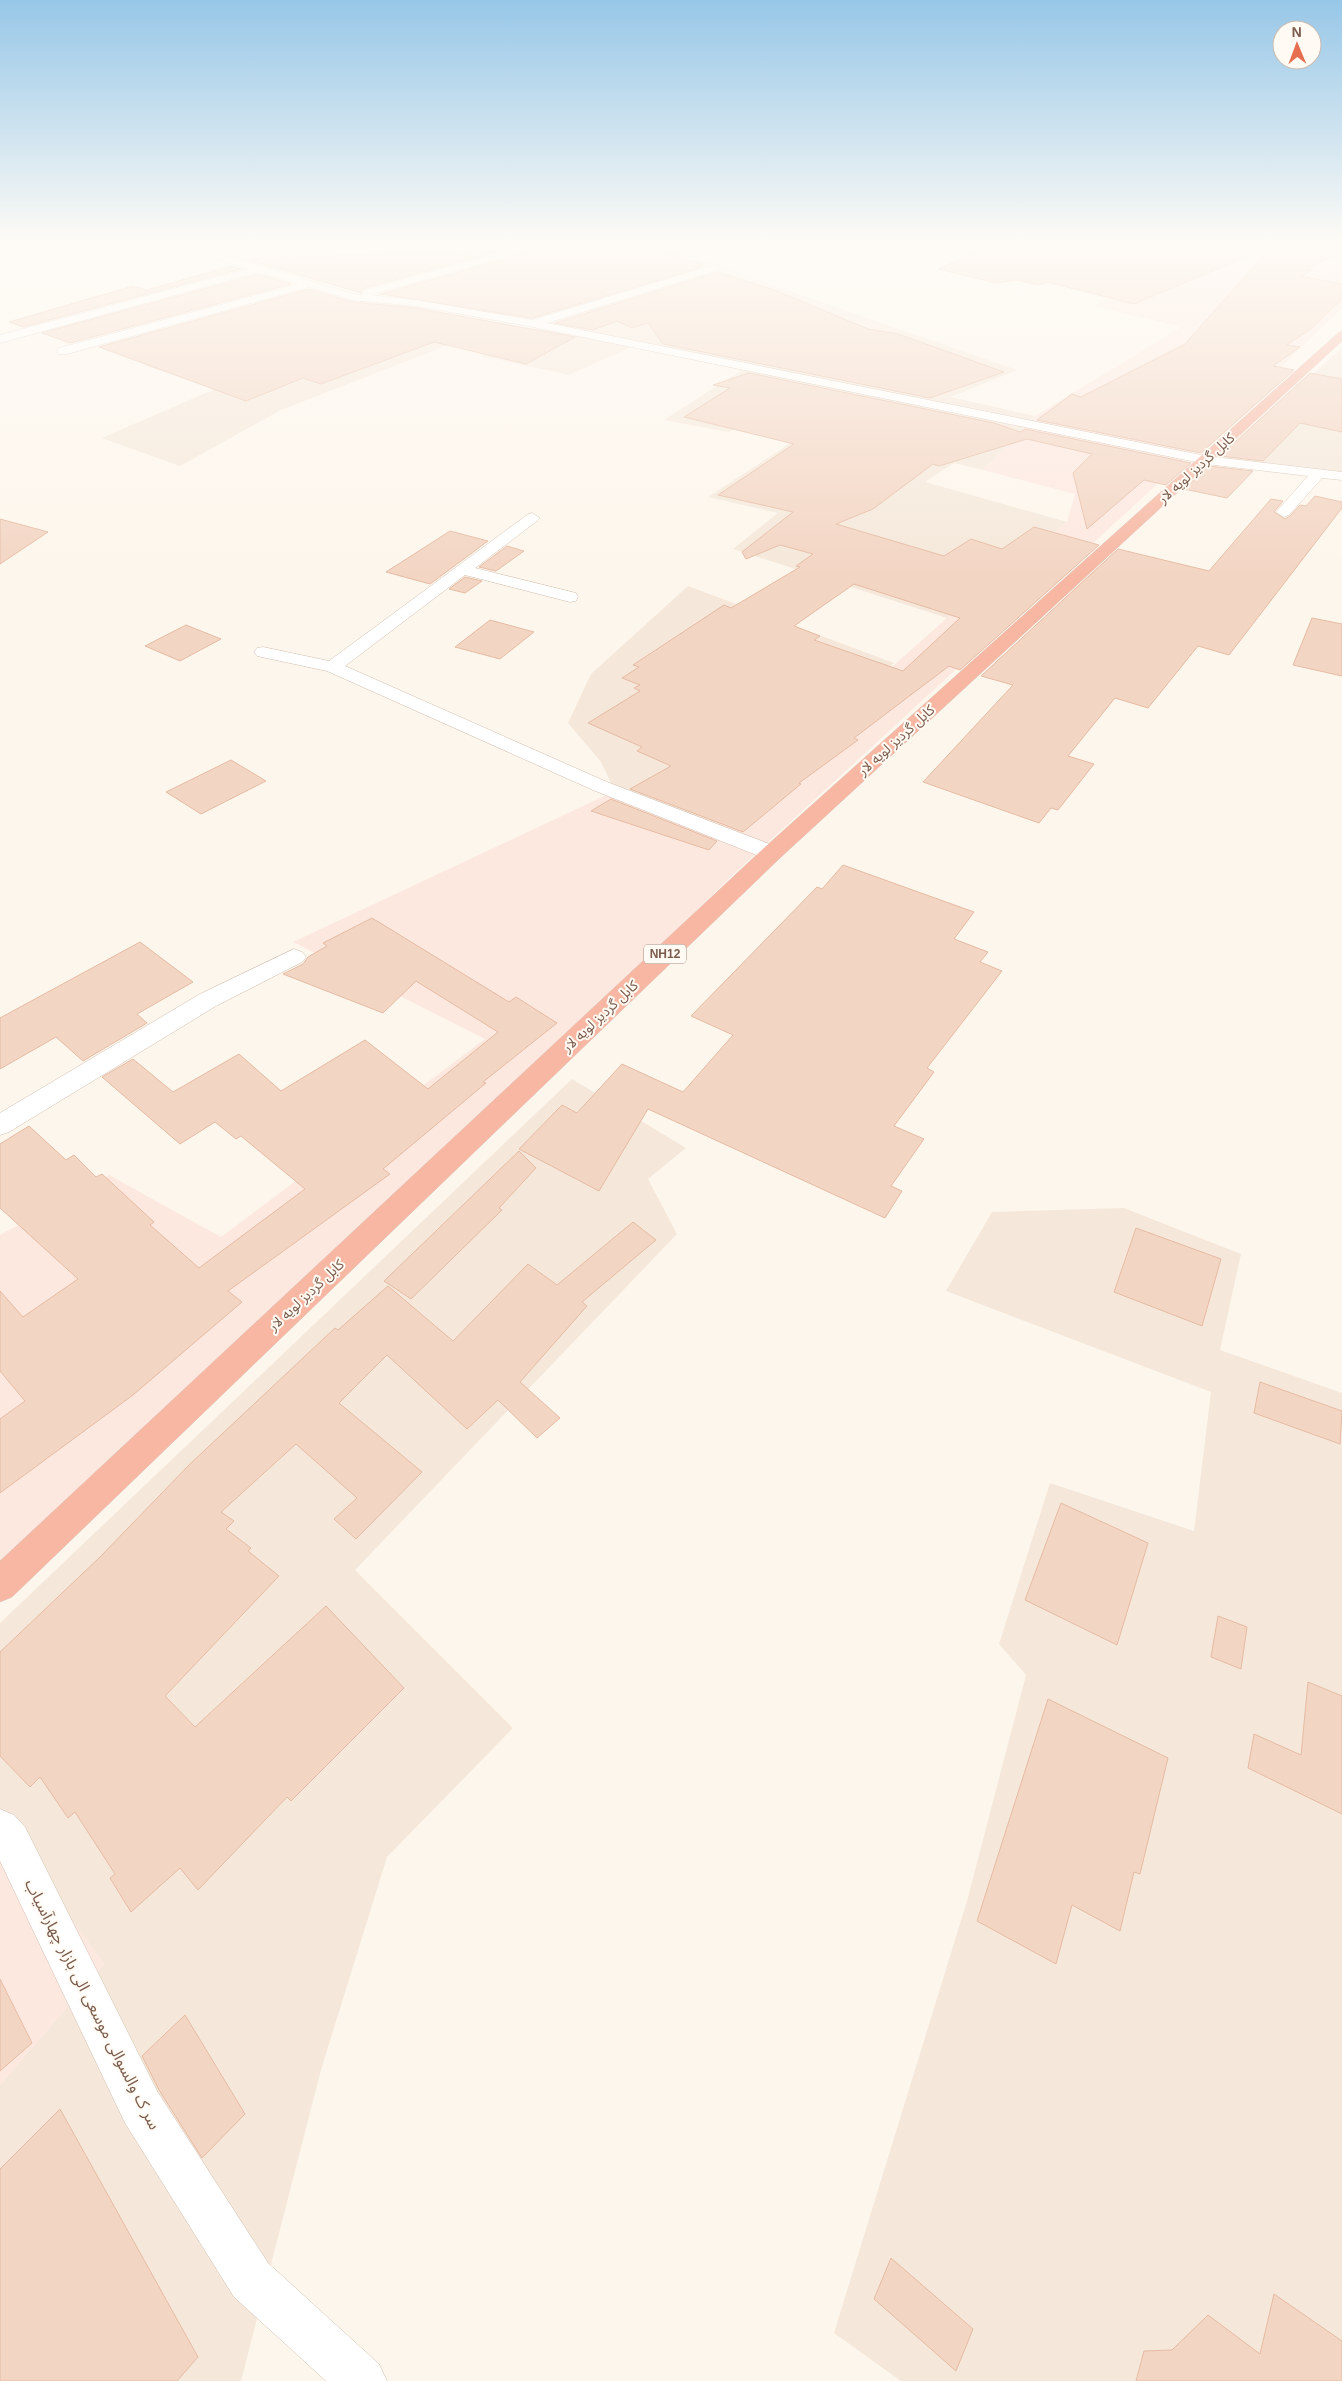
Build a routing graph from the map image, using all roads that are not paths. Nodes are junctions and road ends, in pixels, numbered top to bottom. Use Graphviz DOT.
graph roads {
  1 [pos="682,354"];
  2 [pos="1321,354"];
  3 [pos="1206,460"];
  4 [pos="1320,472"];
  5 [pos="1342,476"];
  6 [pos="1284,512"];
  7 [pos="532,518"];
  8 [pos="463,570"];
  9 [pos="570,597"];
  10 [pos="263,652"];
  11 [pos="332,668"];
  12 [pos="772,853"];
  13 [pos="294,958"];
  14 [pos="0,1125"];
  15 [pos="0,1585"];
  16 [pos="0,1829"];
  17 [pos="362,2381"];
  1 -- 3 [label="street"];
  2 -- 3 [label="highway, کابل گردیز لویه لار / NH12"];
  3 -- 4 [label="street"];
  3 -- 12 [label="highway, کابل گردیز لویه لار / NH12"];
  4 -- 5 [label="street"];
  4 -- 6 [label="street"];
  7 -- 8 [label="street"];
  8 -- 9 [label="street"];
  8 -- 11 [label="street"];
  10 -- 11 [label="street"];
  11 -- 12 [label="street"];
  12 -- 15 [label="highway, کابل گردیز لویه لار / NH12"];
  13 -- 14 [label="street"];
  16 -- 17 [label="street, سر ک والسوالی موسعی الی بازار چهارآسیاب"];
}
